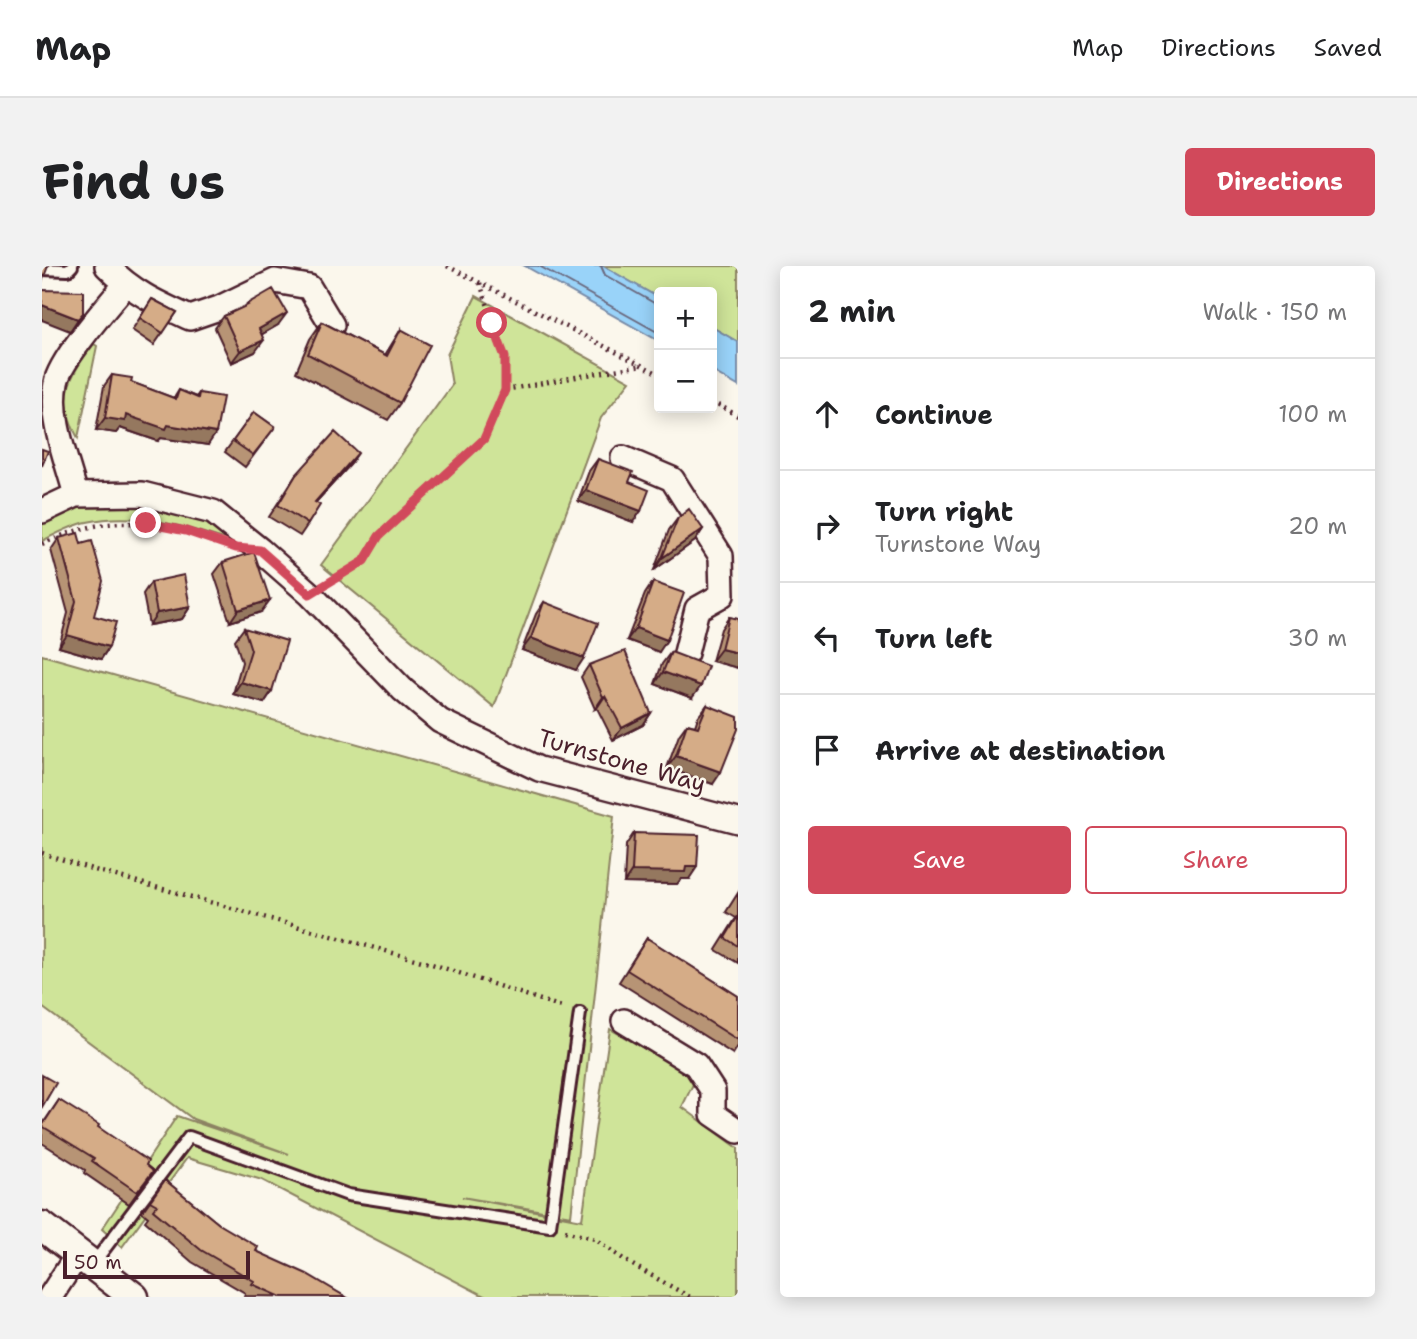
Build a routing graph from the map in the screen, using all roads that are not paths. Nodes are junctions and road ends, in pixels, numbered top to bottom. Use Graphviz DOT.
graph roads {
  1 [pos="72,266"];
  2 [pos="107,266"];
  3 [pos="42,269"];
  4 [pos="125,285"];
  5 [pos="332,326"];
  6 [pos="623,458"];
  7 [pos="76,495"];
  8 [pos="42,511"];
  9 [pos="730,598"];
  10 [pos="686,653"];
  11 [pos="737,817"];
  12 [pos="580,1013"];
  13 [pos="624,1021"];
  14 [pos="738,1131"];
  15 [pos="42,1226"];
  16 [pos="85,1260"];
  17 [pos="50,1297"];
  18 [pos="134,1297"];
  1 -- 3 [label="lane"];
  2 -- 4 [label="street"];
  4 -- 5 [label="street"];
  4 -- 7 [label="street"];
  6 -- 9 [label="street"];
  7 -- 8 [label="street, Turnstone Way"];
  7 -- 11 [label="street, Turnstone Way"];
  9 -- 10 [label="street"];
  12 -- 16 [label="lane"];
  13 -- 14 [label="street"];
  15 -- 16 [label="street"];
  16 -- 17 [label="street"];
  16 -- 18 [label="street"];
}
